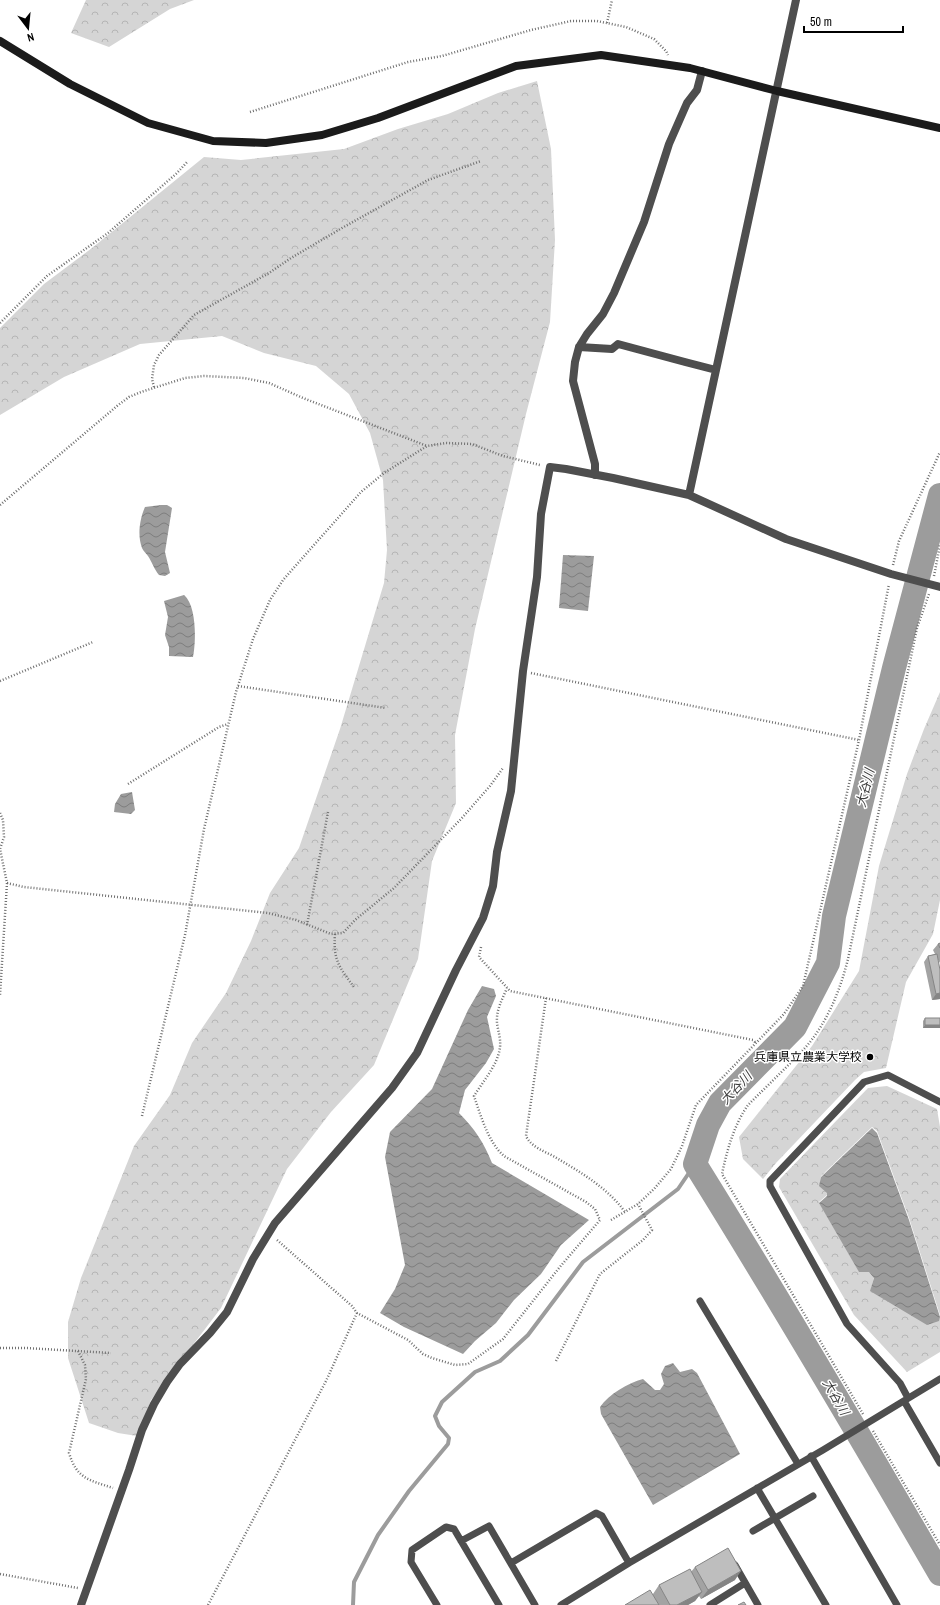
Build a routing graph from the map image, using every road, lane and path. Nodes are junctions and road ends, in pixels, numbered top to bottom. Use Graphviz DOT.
graph roads {
  1 [pos="612,0"];
  2 [pos="796,0"];
  3 [pos="607,23"];
  4 [pos="0,41"];
  5 [pos="670,65"];
  6 [pos="702,72"];
  7 [pos="776,92"];
  8 [pos="250,112"];
  9 [pos="940,128"];
  10 [pos="188,161"];
  11 [pos="482,161"];
  12 [pos="0,323"];
  13 [pos="579,347"];
  14 [pos="716,370"];
  15 [pos="154,387"];
  16 [pos="427,446"];
  17 [pos="940,452"];
  18 [pos="550,467"];
  19 [pos="595,474"];
  20 [pos="689,495"];
  21 [pos="0,506"];
  22 [pos="940,545"];
  23 [pos="893,574"];
  24 [pos="933,585"];
  25 [pos="92,642"];
  26 [pos="523,671"];
  27 [pos="0,682"];
  28 [pos="238,686"];
  29 [pos="386,708"];
  30 [pos="228,724"];
  31 [pos="859,740"];
  32 [pos="514,760"];
  33 [pos="128,784"];
  34 [pos="328,812"];
  35 [pos="0,813"];
  36 [pos="7,883"];
  37 [pos="190,905"];
  38 [pos="307,925"];
  39 [pos="335,934"];
  40 [pos="481,943"];
  41 [pos="354,987"];
  42 [pos="507,988"];
  43 [pos="0,995"];
  44 [pos="546,998"];
  45 [pos="756,1043"];
  46 [pos="940,1102"];
  47 [pos="142,1116"];
  48 [pos="639,1206"];
  49 [pos="625,1212"];
  50 [pos="612,1220"];
  51 [pos="269,1233"];
  52 [pos="700,1301"];
  53 [pos="357,1313"];
  54 [pos="0,1348"];
  55 [pos="78,1351"];
  56 [pos="111,1353"];
  57 [pos="556,1361"];
  58 [pos="940,1379"];
  59 [pos="906,1399"];
  60 [pos="863,1415"];
  61 [pos="871,1429"];
  62 [pos="811,1456"];
  63 [pos="940,1462"];
  64 [pos="798,1464"];
  65 [pos="757,1488"];
  66 [pos="121,1491"];
  67 [pos="813,1496"];
  68 [pos="774,1518"];
  69 [pos="752,1531"];
  70 [pos="461,1541"];
  71 [pos="940,1545"];
  72 [pos="733,1561"];
  73 [pos="511,1563"];
  74 [pos="629,1563"];
  75 [pos="0,1574"];
  76 [pos="746,1583"];
  77 [pos="86,1590"];
  78 [pos="81,1605"];
  79 [pos="208,1605"];
  80 [pos="437,1605"];
  81 [pos="499,1605"];
  82 [pos="535,1605"];
  83 [pos="561,1605"];
  84 [pos="710,1605"];
  85 [pos="758,1605"];
  86 [pos="826,1605"];
  87 [pos="897,1605"];
  1 -- 3 [label="path"];
  2 -- 7 [label="street"];
  3 -- 5 [label="path"];
  3 -- 8 [label="path"];
  4 -- 5 [label="street"];
  5 -- 6 [label="street"];
  6 -- 7 [label="street"];
  6 -- 13 [label="street"];
  7 -- 9 [label="street"];
  7 -- 14 [label="street"];
  10 -- 12 [label="path"];
  11 -- 15 [label="path"];
  13 -- 14 [label="street"];
  13 -- 19 [label="street"];
  14 -- 20 [label="street"];
  15 -- 16 [label="path"];
  15 -- 21 [label="path"];
  16 -- 18 [label="path"];
  16 -- 28 [label="path"];
  17 -- 23 [label="path"];
  18 -- 19 [label="street"];
  18 -- 26 [label="street"];
  19 -- 20 [label="street"];
  20 -- 23 [label="street"];
  22 -- 24 [label="path"];
  23 -- 24 [label="street"];
  23 -- 31 [label="path"];
  24 -- 60 [label="path"];
  25 -- 27 [label="path"];
  26 -- 31 [label="path"];
  26 -- 32 [label="street"];
  28 -- 29 [label="path"];
  28 -- 30 [label="path"];
  30 -- 33 [label="path"];
  30 -- 37 [label="path"];
  31 -- 45 [label="path"];
  32 -- 39 [label="path"];
  32 -- 51 [label="street"];
  34 -- 38 [label="path"];
  35 -- 36 [label="path"];
  36 -- 37 [label="path"];
  36 -- 43 [label="path"];
  37 -- 38 [label="path"];
  37 -- 47 [label="path"];
  38 -- 39 [label="path"];
  39 -- 41 [label="path"];
  40 -- 42 [label="path"];
  42 -- 44 [label="path"];
  42 -- 53 [label="path"];
  44 -- 45 [label="path"];
  44 -- 49 [label="path"];
  45 -- 48 [label="path"];
  46 -- 59 [label="lane"];
  48 -- 49 [label="path"];
  48 -- 57 [label="path"];
  49 -- 50 [label="path"];
  51 -- 53 [label="path"];
  51 -- 66 [label="street"];
  52 -- 64 [label="lane"];
  53 -- 79 [label="path"];
  54 -- 55 [label="path"];
  55 -- 56 [label="path"];
  55 -- 66 [label="path"];
  58 -- 59 [label="lane"];
  59 -- 62 [label="lane"];
  59 -- 63 [label="lane"];
  61 -- 71 [label="path"];
  62 -- 64 [label="lane"];
  62 -- 87 [label="lane"];
  64 -- 65 [label="lane"];
  65 -- 68 [label="lane"];
  65 -- 74 [label="lane"];
  66 -- 77 [label="street"];
  67 -- 68 [label="lane"];
  68 -- 69 [label="lane"];
  68 -- 86 [label="lane"];
  70 -- 73 [label="lane"];
  70 -- 80 [label="lane"];
  70 -- 81 [label="lane"];
  72 -- 76 [label="lane"];
  73 -- 74 [label="lane"];
  73 -- 82 [label="lane"];
  74 -- 83 [label="lane"];
  75 -- 77 [label="path"];
  76 -- 84 [label="lane"];
  76 -- 85 [label="lane"];
  77 -- 78 [label="street"];
}
